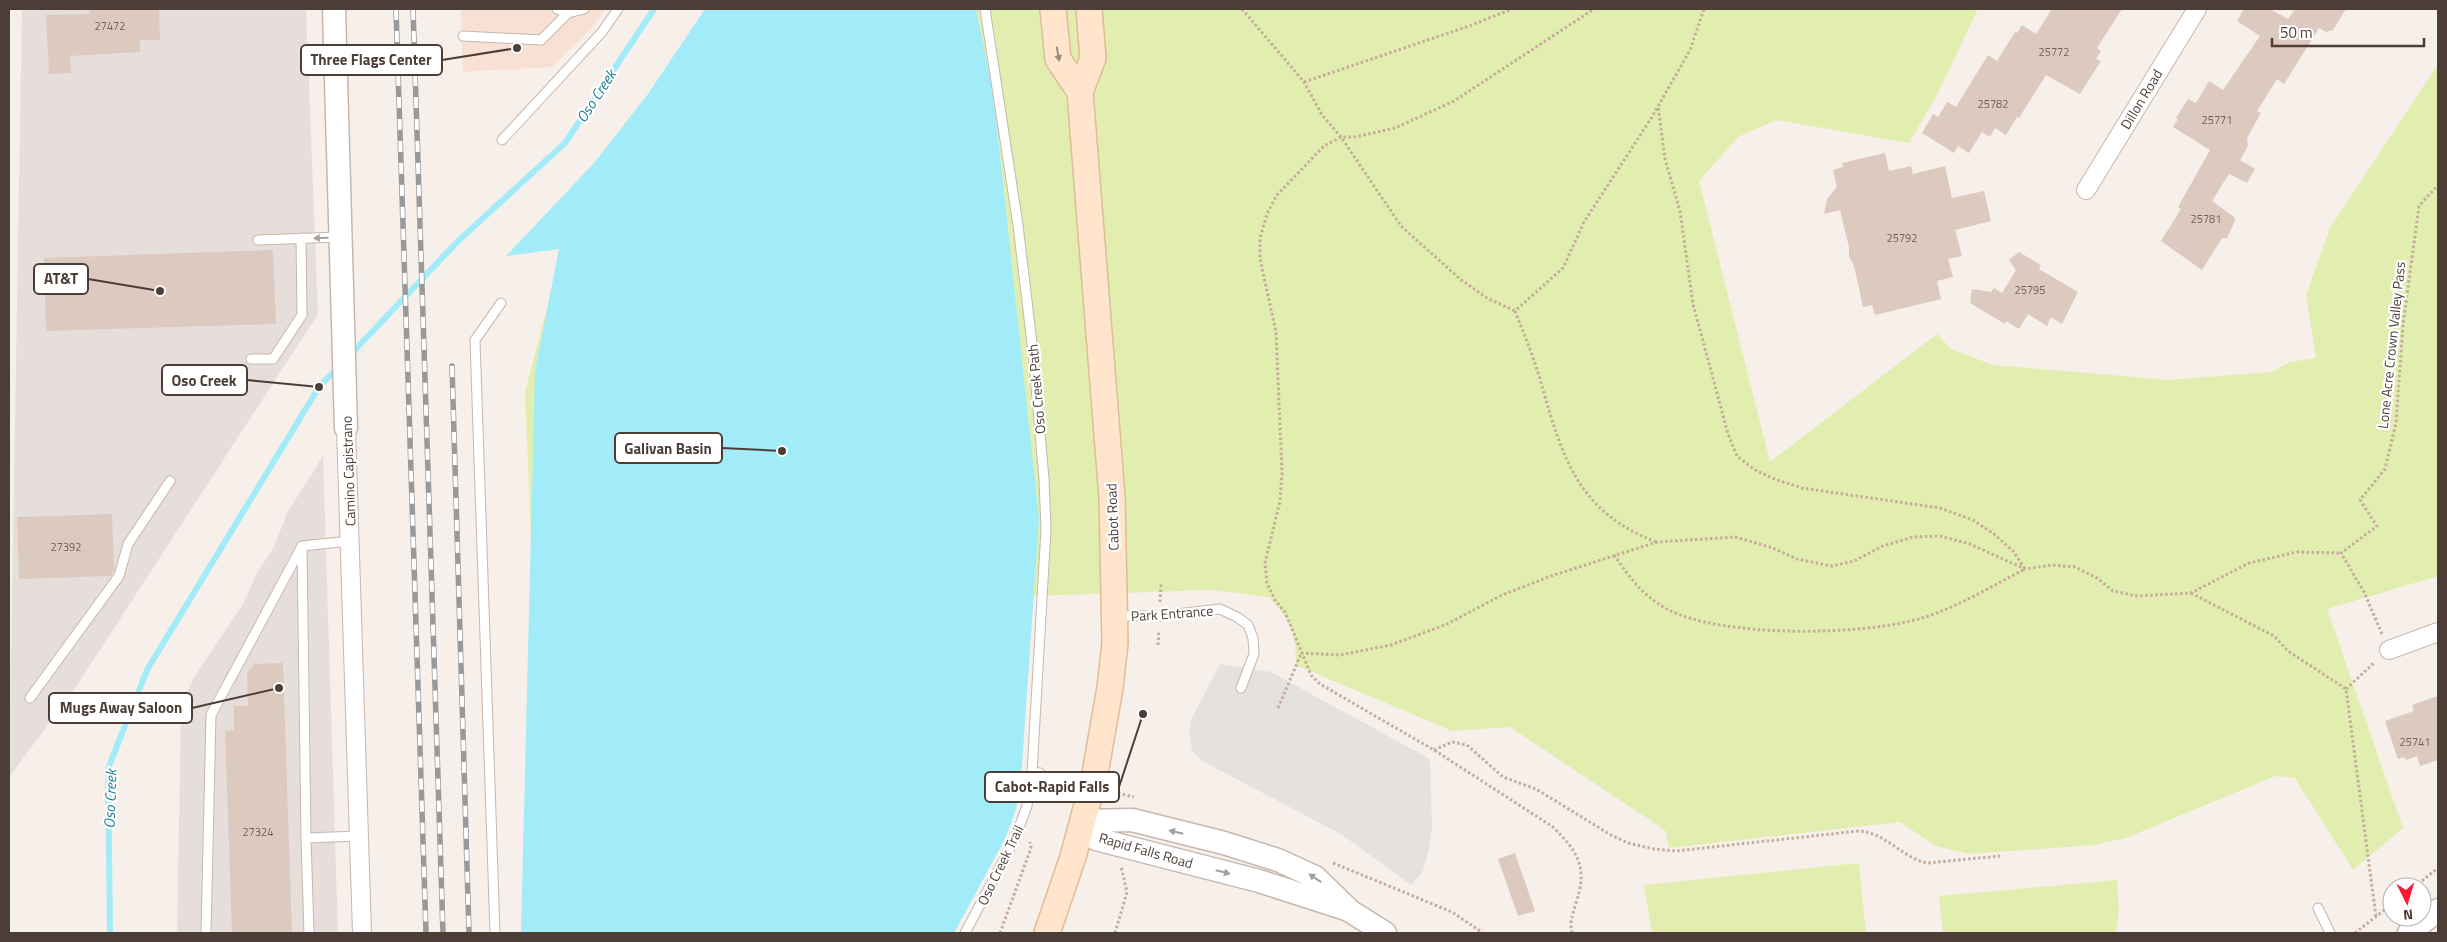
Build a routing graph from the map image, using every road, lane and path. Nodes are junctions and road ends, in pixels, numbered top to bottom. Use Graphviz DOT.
graph roads {
  1 [pos="334,9"];
  2 [pos="556,9"];
  3 [pos="584,9"];
  4 [pos="618,9"];
  5 [pos="985,9"];
  6 [pos="1053,9"];
  7 [pos="1089,9"];
  8 [pos="1242,9"];
  9 [pos="1512,9"];
  10 [pos="1594,9"];
  11 [pos="1704,9"];
  12 [pos="2197,9"];
  13 [pos="568,13"];
  14 [pos="463,36"];
  15 [pos="1304,82"];
  16 [pos="1080,92"];
  17 [pos="1658,106"];
  18 [pos="1340,137"];
  19 [pos="502,140"];
  20 [pos="2438,185"];
  21 [pos="2086,190"];
  22 [pos="341,237"];
  23 [pos="301,238"];
  24 [pos="258,240"];
  25 [pos="501,303"];
  26 [pos="1515,311"];
  27 [pos="251,359"];
  28 [pos="346,428"];
  29 [pos="170,481"];
  30 [pos="350,541"];
  31 [pos="1657,542"];
  32 [pos="302,546"];
  33 [pos="2341,553"];
  34 [pos="1614,555"];
  35 [pos="2025,569"];
  36 [pos="2190,593"];
  37 [pos="1115,616"];
  38 [pos="2438,632"];
  39 [pos="2389,650"];
  40 [pos="1301,653"];
  41 [pos="1242,688"];
  42 [pos="2346,689"];
  43 [pos="30,698"];
  44 [pos="1278,708"];
  45 [pos="1434,750"];
  46 [pos="1036,773"];
  47 [pos="1082,821"];
  48 [pos="359,836"];
  49 [pos="306,838"];
  50 [pos="1030,841"];
  51 [pos="1125,846"];
  52 [pos="2000,856"];
  53 [pos="2438,868"];
  54 [pos="2427,877"];
  55 [pos="2318,908"];
  56 [pos="1350,910"];
  57 [pos="2438,910"];
  58 [pos="2382,912"];
  59 [pos="2376,917"];
  60 [pos="206,933"];
  61 [pos="309,933"];
  62 [pos="362,933"];
  63 [pos="495,933"];
  64 [pos="965,933"];
  65 [pos="1000,933"];
  66 [pos="1046,933"];
  67 [pos="1116,933"];
  68 [pos="1385,933"];
  69 [pos="1572,933"];
  70 [pos="2330,933"];
  71 [pos="2355,933"];
  72 [pos="2408,933"];
  1 -- 22 [label="street, Camino Capistrano"];
  2 -- 13 [label="lane"];
  3 -- 13 [label="lane"];
  4 -- 19 [label="lane"];
  5 -- 46 [label="lane, Oso Creek Path"];
  6 -- 16 [label="main road, Cabot Road, one-way"];
  7 -- 16 [label="main road, Cabot Road"];
  8 -- 15 [label="path"];
  9 -- 15 [label="path"];
  10 -- 18 [label="path"];
  11 -- 17 [label="path"];
  12 -- 21 [label="street, Dillon Road"];
  13 -- 14 [label="lane"];
  15 -- 18 [label="path"];
  16 -- 37 [label="main road, Cabot Road"];
  17 -- 26 [label="path"];
  17 -- 35 [label="path"];
  18 -- 26 [label="path"];
  18 -- 40 [label="path"];
  20 -- 33 [label="path, Lone Acre Crown Valley Pass"];
  22 -- 23 [label="lane, one-way"];
  22 -- 28 [label="street, Camino Capistrano"];
  23 -- 24 [label="lane"];
  23 -- 27 [label="lane"];
  25 -- 63 [label="lane"];
  26 -- 31 [label="path"];
  28 -- 30 [label="street, Camino Capistrano"];
  29 -- 43 [label="lane"];
  30 -- 32 [label="lane"];
  30 -- 48 [label="street, Camino Capistrano"];
  31 -- 34 [label="path"];
  31 -- 35 [label="path"];
  32 -- 49 [label="lane"];
  32 -- 60 [label="lane"];
  33 -- 36 [label="path"];
  33 -- 39 [label="path"];
  34 -- 35 [label="path"];
  34 -- 40 [label="path"];
  35 -- 36 [label="path"];
  36 -- 42 [label="path"];
  37 -- 41 [label="lane, Park Entrance"];
  37 -- 47 [label="main road, Cabot Road"];
  38 -- 39 [label="street"];
  39 -- 42 [label="path"];
  40 -- 44 [label="path"];
  40 -- 45 [label="path"];
  42 -- 59 [label="path"];
  45 -- 52 [label="path"];
  45 -- 69 [label="path"];
  46 -- 64 [label="lane, Oso Creek Trail"];
  47 -- 51 [label="street, Rapid Falls Road"];
  56 -- 47 [label="street, Rapid Falls Road, one-way"];
  47 -- 66 [label="main road, Cabot Road"];
  48 -- 49 [label="lane"];
  48 -- 62 [label="street, Camino Capistrano"];
  49 -- 61 [label="lane"];
  50 -- 65 [label="path, Oso Creek Trail"];
  51 -- 56 [label="street, Rapid Falls Road, one-way"];
  51 -- 67 [label="path"];
  53 -- 54 [label="path"];
  55 -- 70 [label="lane"];
  56 -- 68 [label="street, Rapid Falls Road"];
  57 -- 72 [label="street"];
  58 -- 59 [label="path"];
  59 -- 71 [label="path"];
}
